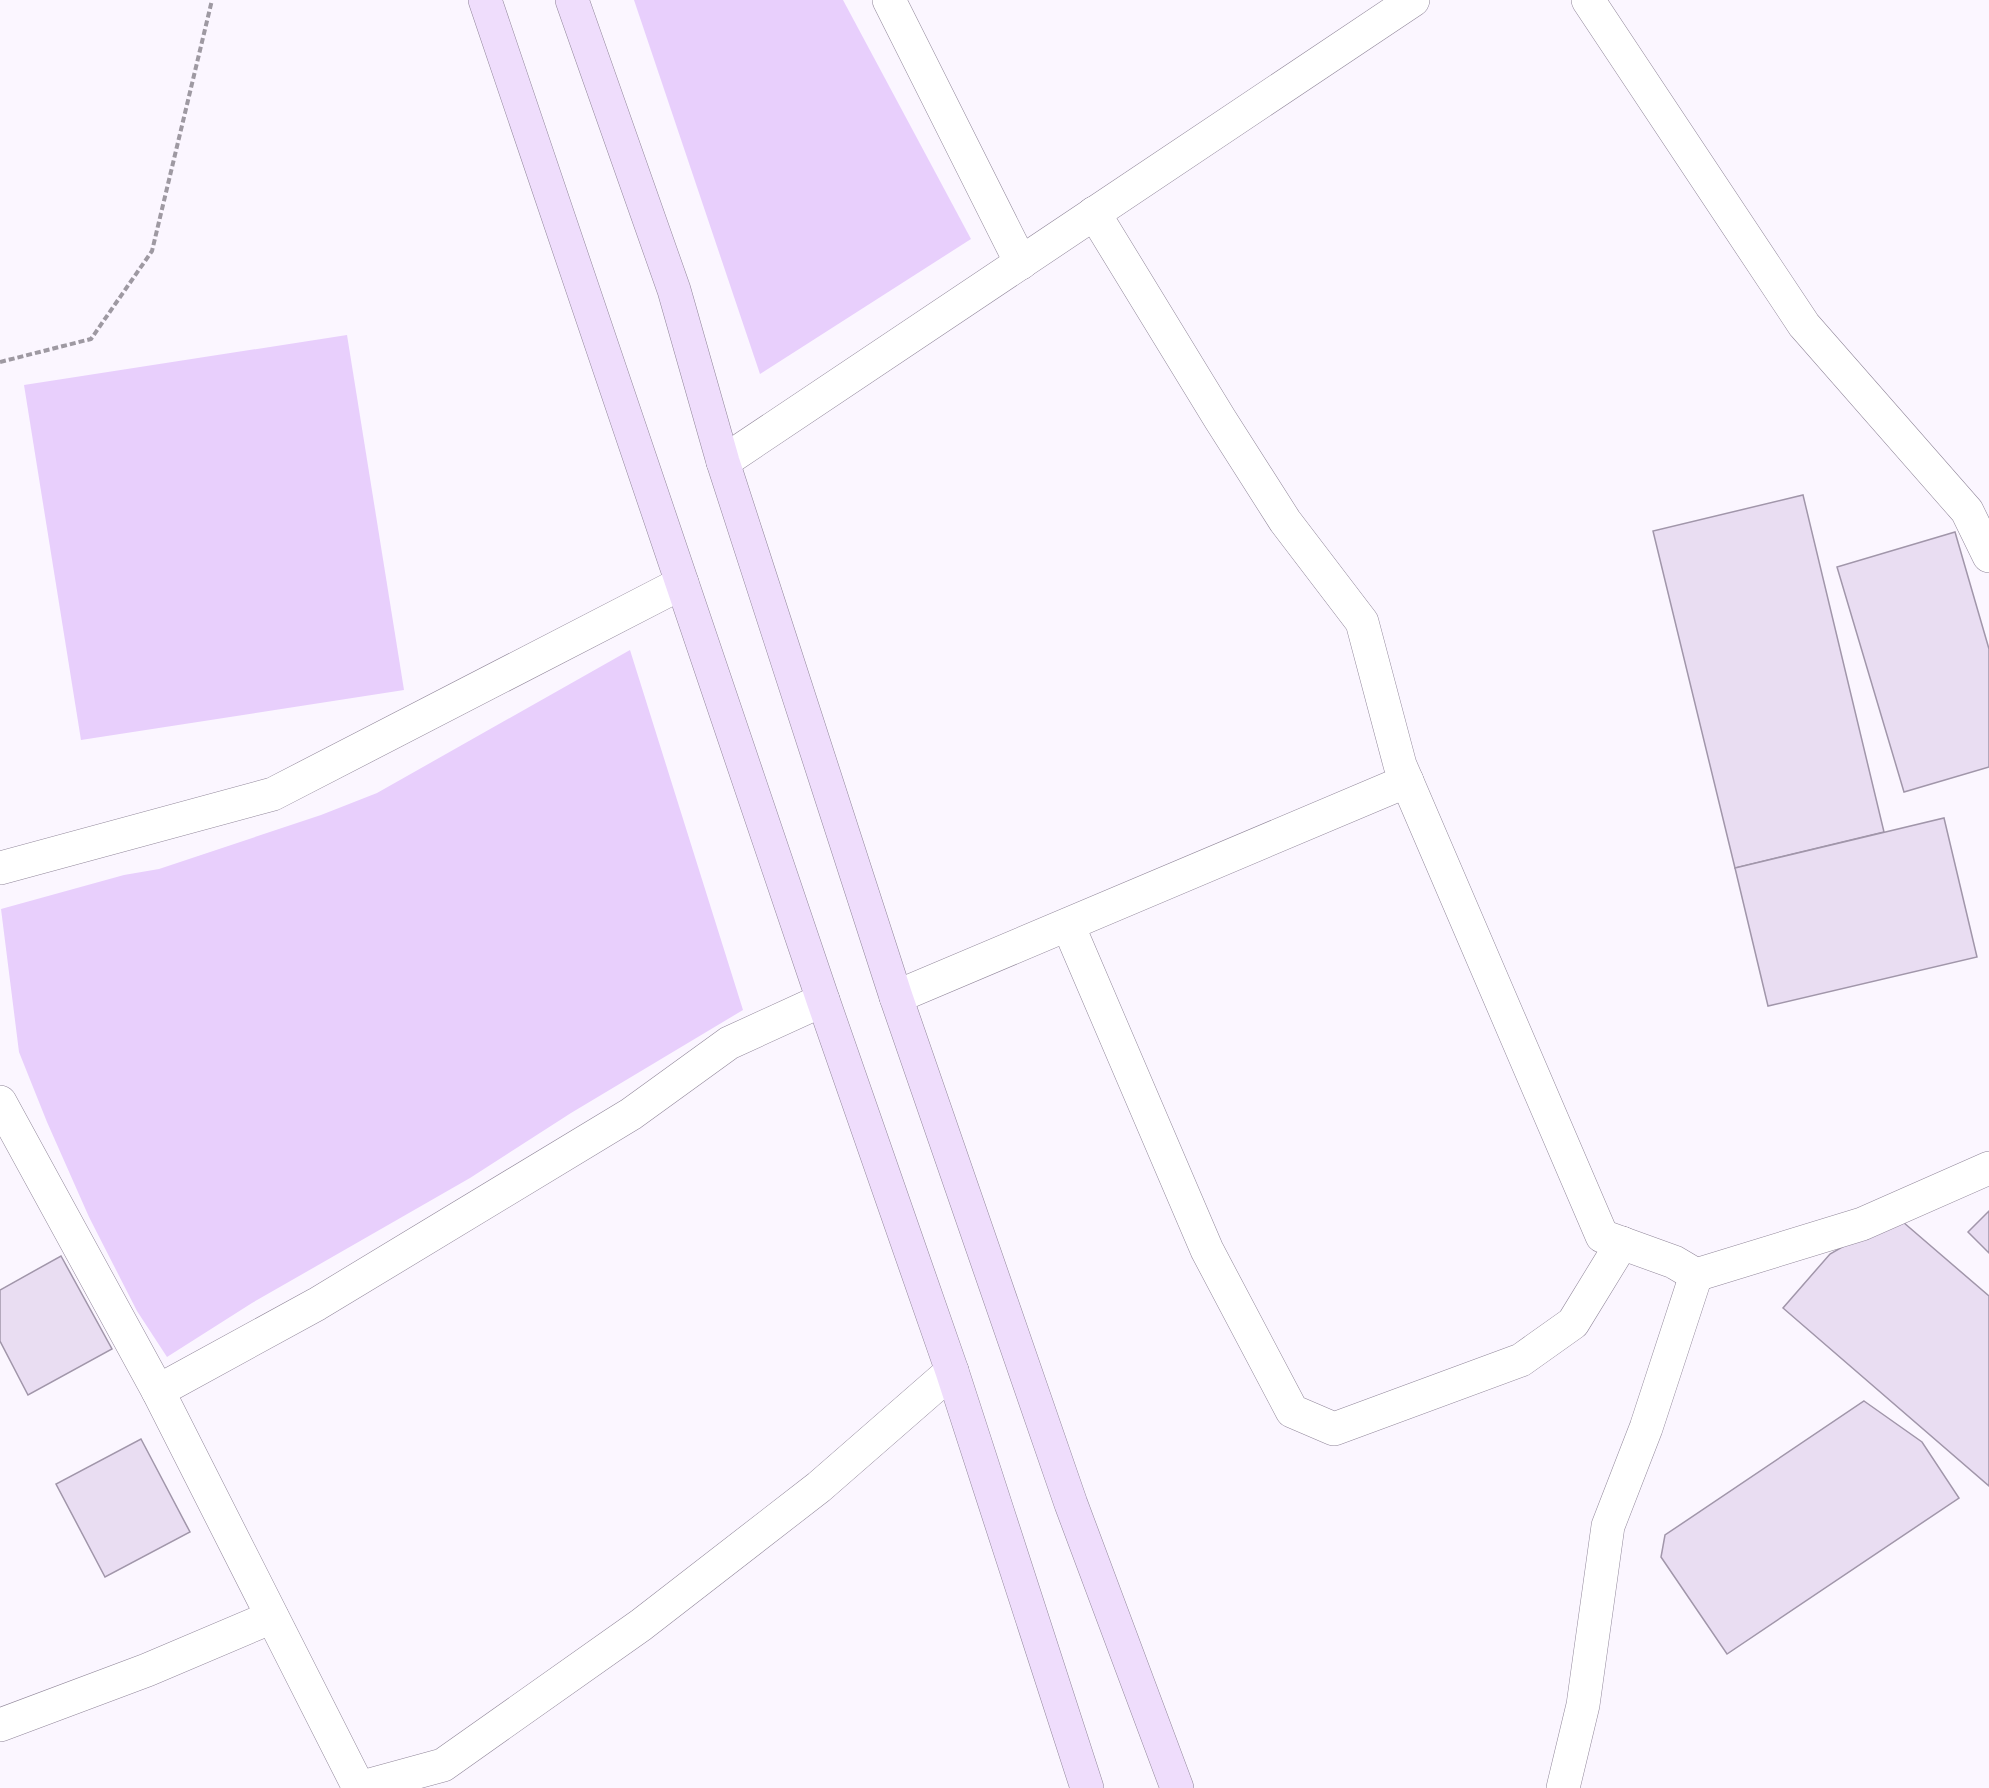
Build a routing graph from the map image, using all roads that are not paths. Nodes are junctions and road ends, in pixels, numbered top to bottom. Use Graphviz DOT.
graph roads {
  1 [pos="485,0"];
  2 [pos="572,0"];
  3 [pos="890,0"];
  4 [pos="1413,0"];
  5 [pos="1588,0"];
  6 [pos="1094,213"];
  7 [pos="1021,262"];
  8 [pos="723,462"];
  9 [pos="1989,556"];
  10 [pos="682,583"];
  11 [pos="1407,781"];
  12 [pos="0,868"];
  13 [pos="1068,925"];
  14 [pos="896,997"];
  15 [pos="823,1000"];
  16 [pos="0,1102"];
  17 [pos="1989,1168"];
  18 [pos="1622,1243"];
  19 [pos="1696,1275"];
  20 [pos="952,1371"];
  21 [pos="158,1391"];
  22 [pos="272,1617"];
  23 [pos="0,1725"];
  24 [pos="359,1788"];
  25 [pos="1087,1788"];
  26 [pos="1177,1788"];
  27 [pos="1563,1788"];
  1 -- 10 [label="street"];
  2 -- 8 [label="street"];
  3 -- 7 [label="street"];
  4 -- 6 [label="street"];
  5 -- 9 [label="street"];
  6 -- 7 [label="street"];
  6 -- 11 [label="street"];
  7 -- 8 [label="street"];
  8 -- 14 [label="street"];
  10 -- 12 [label="street"];
  10 -- 15 [label="street"];
  11 -- 13 [label="street"];
  11 -- 18 [label="street"];
  13 -- 14 [label="street"];
  13 -- 18 [label="street"];
  14 -- 26 [label="street"];
  15 -- 20 [label="street"];
  15 -- 21 [label="street"];
  16 -- 21 [label="street"];
  17 -- 19 [label="street"];
  18 -- 19 [label="street"];
  19 -- 27 [label="street"];
  20 -- 24 [label="street"];
  20 -- 25 [label="street"];
  21 -- 22 [label="street"];
  22 -- 23 [label="street"];
  22 -- 24 [label="street"];
}
